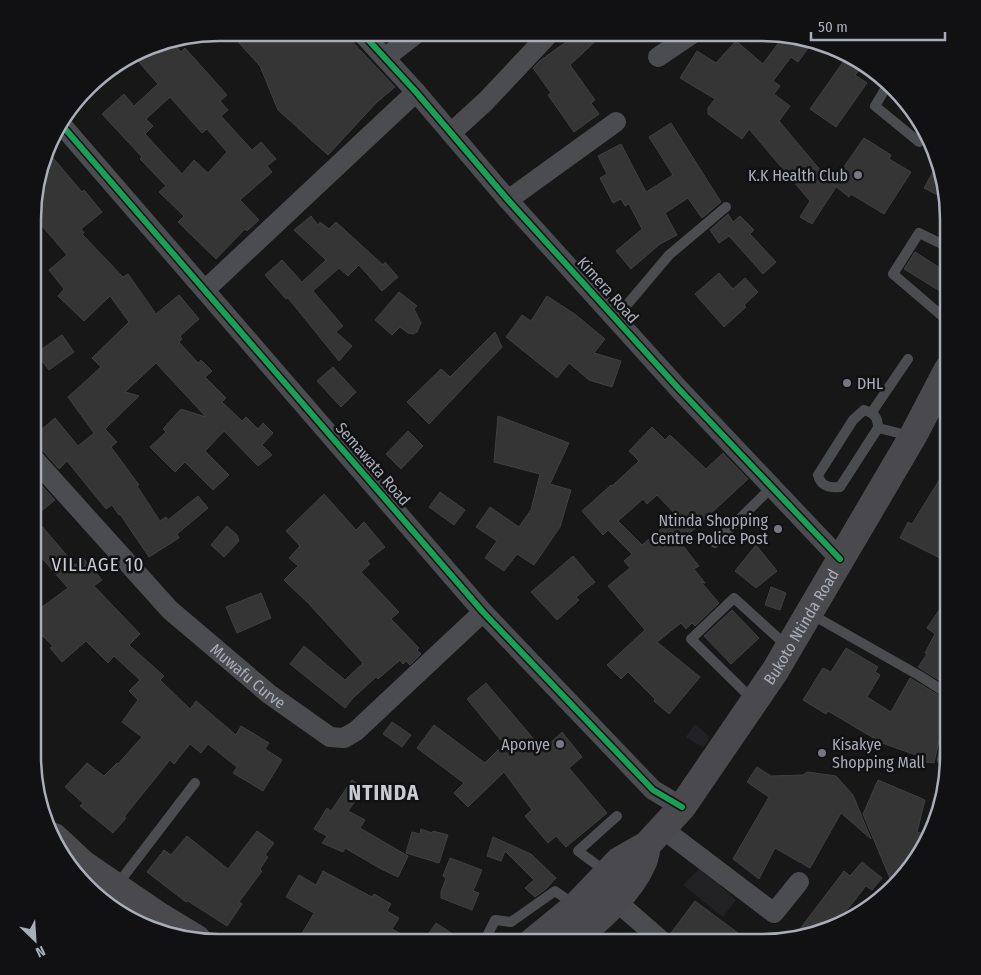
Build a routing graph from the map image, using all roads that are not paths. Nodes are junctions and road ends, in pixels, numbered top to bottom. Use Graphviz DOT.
graph roads {
  1 [pos="542,41"];
  2 [pos="681,41"];
  3 [pos="370,42"];
  4 [pos="406,42"];
  5 [pos="658,57"];
  6 [pos="384,58"];
  7 [pos="884,91"];
  8 [pos="416,92"];
  9 [pos="616,122"];
  10 [pos="65,129"];
  11 [pos="451,133"];
  12 [pos="919,142"];
  13 [pos="508,200"];
  14 [pos="726,207"];
  15 [pos="939,243"];
  16 [pos="205,290"];
  17 [pos="939,314"];
  18 [pos="616,319"];
  19 [pos="908,359"];
  20 [pos="939,385"];
  21 [pos="872,412"];
  22 [pos="878,428"];
  23 [pos="912,436"];
  24 [pos="41,468"];
  25 [pos="772,487"];
  26 [pos="715,543"];
  27 [pos="840,559"];
  28 [pos="483,612"];
  29 [pos="808,613"];
  30 [pos="788,648"];
  31 [pos="940,689"];
  32 [pos="754,701"];
  33 [pos="194,783"];
  34 [pos="682,806"];
  35 [pos="617,816"];
  36 [pos="655,837"];
  37 [pos="69,850"];
  38 [pos="608,870"];
  39 [pos="799,882"];
  40 [pos="119,893"];
  41 [pos="616,901"];
  42 [pos="576,906"];
  43 [pos="154,921"];
  44 [pos="542,933"];
  45 [pos="582,933"];
  46 [pos="653,933"];
  47 [pos="488,934"];
  1 -- 11 [label="street"];
  2 -- 5 [label="street"];
  3 -- 6 [label="street, Kimera Road"];
  4 -- 6 [label="street"];
  6 -- 8 [label="street, Kimera Road"];
  7 -- 12 [label="lane"];
  8 -- 11 [label="street, Kimera Road"];
  8 -- 16 [label="street"];
  9 -- 13 [label="street"];
  10 -- 16 [label="street, Semawata Road"];
  11 -- 13 [label="street, Kimera Road"];
  13 -- 18 [label="street, Kimera Road"];
  14 -- 18 [label="lane"];
  15 -- 17 [label="lane"];
  16 -- 28 [label="street, Semawata Road"];
  18 -- 25 [label="street, Kimera Road"];
  19 -- 21 [label="lane"];
  20 -- 23 [label="main road, Bukoto Ntinda Road"];
  21 -- 22 [label="lane"];
  21 -- 22 [label="lane"];
  22 -- 23 [label="lane"];
  23 -- 27 [label="main road, Bukoto Ntinda Road"];
  24 -- 28 [label="street, Muwafu Curve"];
  25 -- 26 [label="lane"];
  25 -- 27 [label="street, Kimera Road"];
  27 -- 29 [label="main road, Bukoto Ntinda Road"];
  28 -- 34 [label="street, Semawata Road"];
  29 -- 30 [label="main road, Bukoto Ntinda Road"];
  29 -- 31 [label="lane"];
  30 -- 32 [label="main road, Bukoto Ntinda Road"];
  30 -- 32 [label="lane"];
  32 -- 34 [label="main road, Bukoto Ntinda Road"];
  33 -- 40 [label="lane"];
  34 -- 36 [label="main road, Bukoto Ntinda Road"];
  35 -- 38 [label="lane"];
  36 -- 38 [label="main road, Bukoto Ntinda Road"];
  36 -- 39 [label="street"];
  36 -- 41 [label="main road, Bukoto Ntinda Road"];
  37 -- 40 [label="main road"];
  38 -- 42 [label="main road, Bukoto Ntinda Road"];
  40 -- 43 [label="main road"];
  41 -- 45 [label="main road, Bukoto Ntinda Road"];
  41 -- 46 [label="street"];
  42 -- 44 [label="main road, Bukoto Ntinda Road"];
  42 -- 47 [label="lane"];
}
